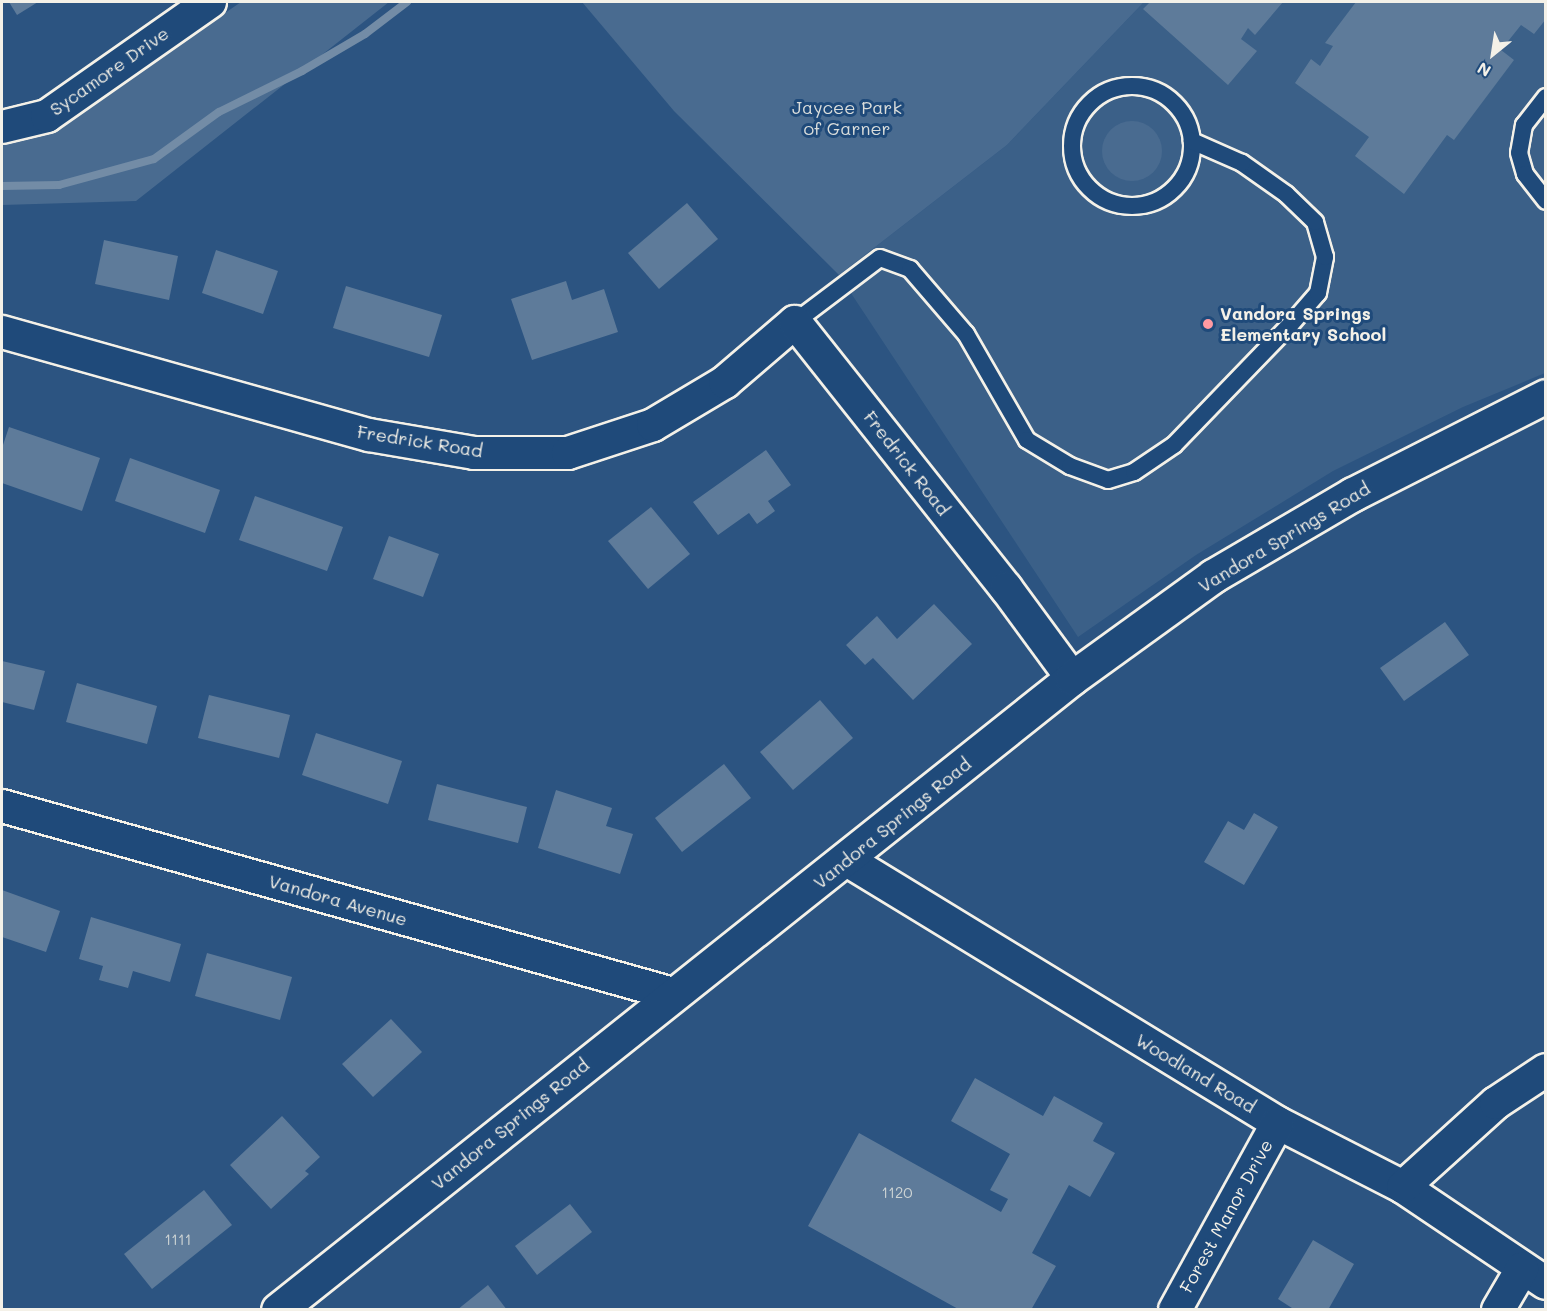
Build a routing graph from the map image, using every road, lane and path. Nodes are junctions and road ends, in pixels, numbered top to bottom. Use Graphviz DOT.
graph roads {
  1 [pos="210,2"];
  2 [pos="1545,97"];
  3 [pos="2,128"];
  4 [pos="1192,141"];
  5 [pos="1545,201"];
  6 [pos="795,322"];
  7 [pos="2,332"];
  8 [pos="1545,396"];
  9 [pos="1072,678"];
  10 [pos="2,806"];
  11 [pos="847,860"];
  12 [pos="674,994"];
  13 [pos="1545,1070"];
  14 [pos="1278,1123"];
  15 [pos="1403,1187"];
  16 [pos="1534,1276"];
  17 [pos="278,1310"];
  18 [pos="1175,1310"];
  19 [pos="1498,1310"];
  1 -- 3 [label="street, Sycamore Drive"];
  2 -- 5 [label="lane"];
  4 -- 4 [label="lane"];
  4 -- 6 [label="lane"];
  6 -- 7 [label="street, Fredrick Road"];
  6 -- 9 [label="street, Fredrick Road"];
  8 -- 9 [label="street, Vandora Springs Road"];
  9 -- 11 [label="street, Vandora Springs Road"];
  10 -- 12 [label="street, Vandora Avenue"];
  11 -- 12 [label="street, Vandora Springs Road"];
  11 -- 14 [label="street, Woodland Road"];
  12 -- 17 [label="street, Vandora Springs Road"];
  13 -- 15 [label="street"];
  14 -- 15 [label="street, Woodland Road"];
  14 -- 18 [label="street, Forest Manor Drive"];
  15 -- 16 [label="street, Woodland Road"];
  16 -- 19 [label="street"];
}
